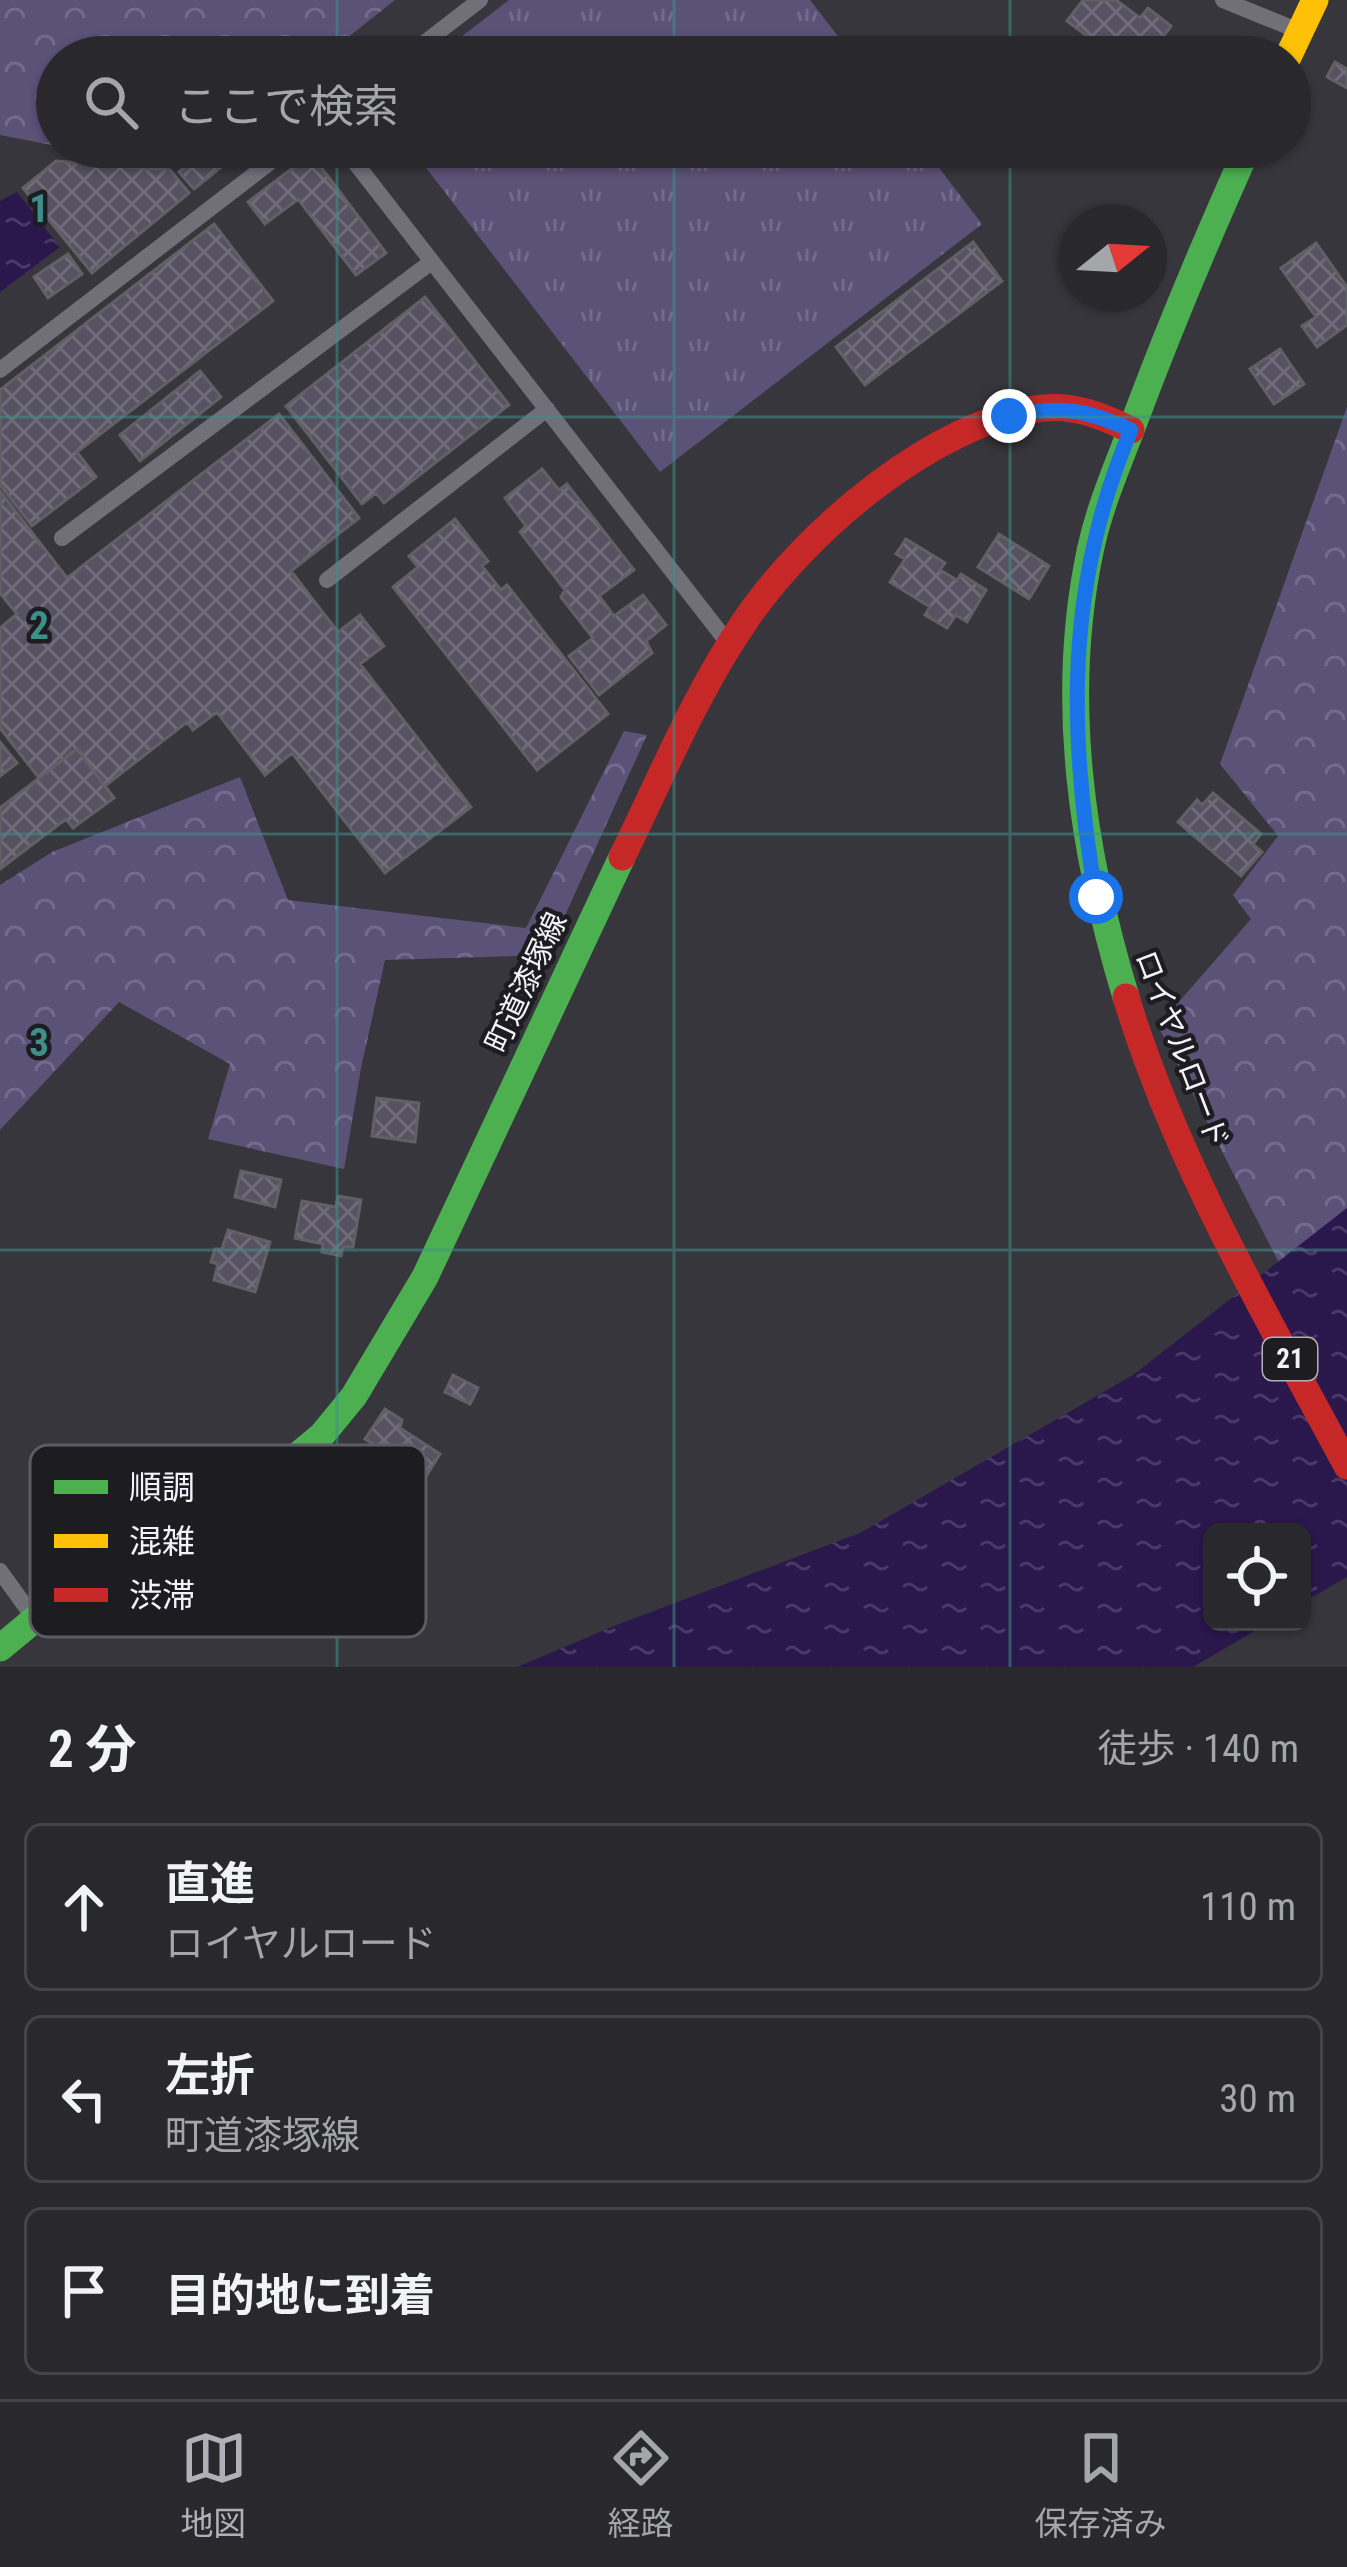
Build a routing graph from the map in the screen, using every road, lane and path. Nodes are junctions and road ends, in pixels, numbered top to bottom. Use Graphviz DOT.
graph roads {
  1 [pos="481,0"];
  2 [pos="1223,0"];
  3 [pos="1315,0"];
  4 [pos="434,36"];
  5 [pos="1280,36"];
  6 [pos="1297,36"];
  7 [pos="263,168"];
  8 [pos="359,168"];
  9 [pos="1239,168"];
  10 [pos="430,263"];
  11 [pos="0,370"];
  12 [pos="547,409"];
  13 [pos="1131,430"];
  14 [pos="62,538"];
  15 [pos="327,580"];
  16 [pos="729,644"];
  17 [pos="310,1445"];
  18 [pos="1347,1466"];
  19 [pos="0,1571"];
  20 [pos="30,1612"];
  21 [pos="30,1623"];
  22 [pos="0,1648"];
  1 -- 4 [label="lane"];
  2 -- 5 [label="lane"];
  3 -- 6 [label="street"];
  7 -- 11 [label="lane"];
  8 -- 10 [label="lane"];
  9 -- 13 [label="street, ロイヤルロード / 21"];
  10 -- 12 [label="lane"];
  10 -- 14 [label="lane"];
  12 -- 15 [label="lane"];
  12 -- 16 [label="lane"];
  13 -- 16 [label="street, 町道漆塚線"];
  13 -- 18 [label="street, ロイヤルロード / 21"];
  16 -- 17 [label="street, 町道漆塚線"];
  19 -- 20 [label="lane"];
  21 -- 22 [label="street, 町道漆塚線"];
}
